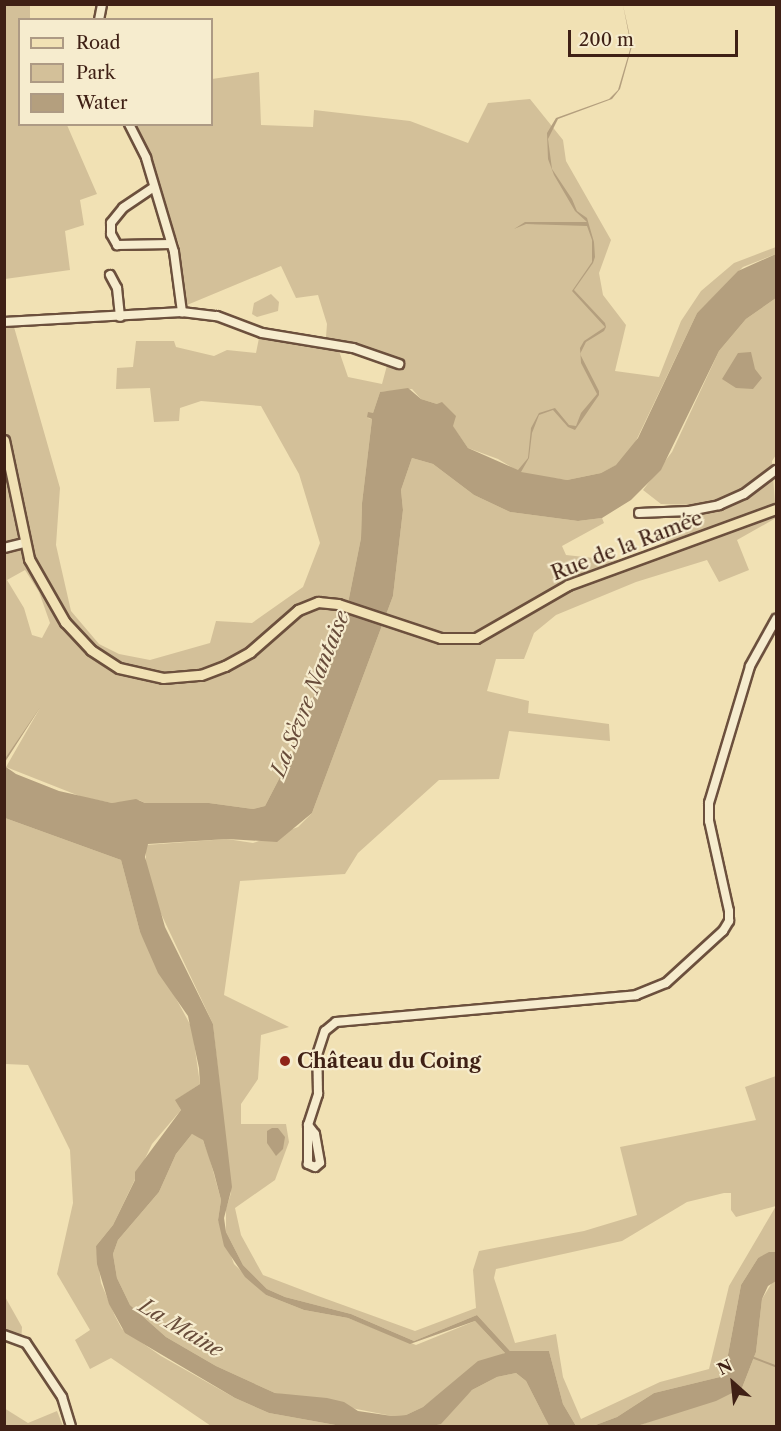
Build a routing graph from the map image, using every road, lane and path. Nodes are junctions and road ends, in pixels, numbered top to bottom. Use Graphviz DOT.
graph roads {
  1 [pos="130,126"];
  2 [pos="154,187"];
  3 [pos="171,244"];
  4 [pos="111,275"];
  5 [pos="182,312"];
  6 [pos="120,316"];
  7 [pos="4,322"];
  8 [pos="399,364"];
  9 [pos="4,440"];
  10 [pos="777,470"];
  11 [pos="777,509"];
  12 [pos="639,513"];
  13 [pos="24,543"];
  14 [pos="4,548"];
  15 [pos="777,619"];
  16 [pos="308,1125"];
  17 [pos="4,1335"];
  18 [pos="71,1426"];
  1 -- 2 [label="street"];
  2 -- 3 [label="street"];
  2 -- 3 [label="street"];
  3 -- 5 [label="street"];
  4 -- 6 [label="street"];
  5 -- 6 [label="street"];
  5 -- 8 [label="street"];
  6 -- 7 [label="street"];
  9 -- 13 [label="main road"];
  10 -- 12 [label="street"];
  11 -- 13 [label="main road, Rue de la Ramée"];
  13 -- 14 [label="street"];
  15 -- 16 [label="street"];
  16 -- 16 [label="street"];
  17 -- 18 [label="street"];
}
